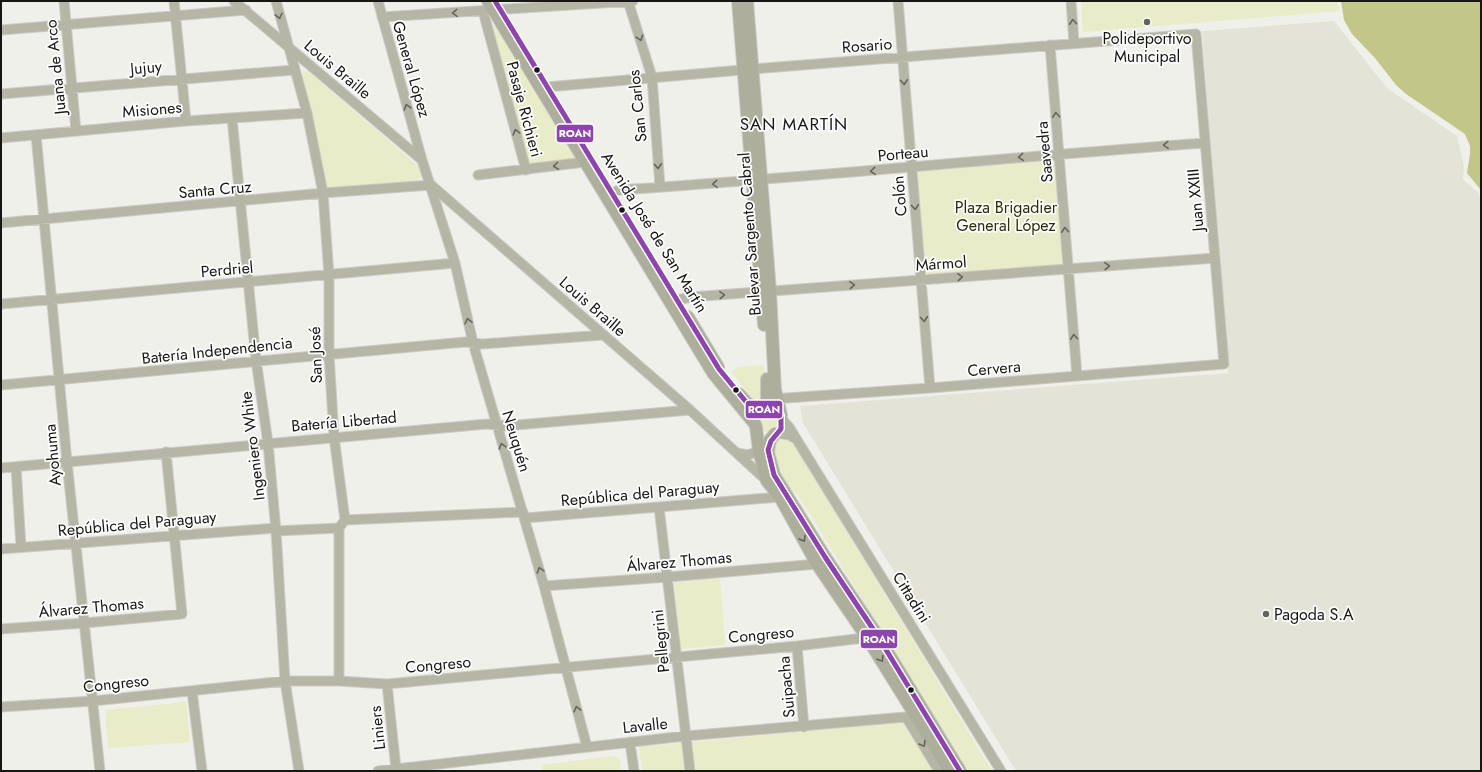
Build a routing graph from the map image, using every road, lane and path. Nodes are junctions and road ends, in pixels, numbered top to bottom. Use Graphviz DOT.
graph roads {
  1 [pos="64,1"];
  2 [pos="174,1"];
  3 [pos="234,1"];
  4 [pos="276,1"];
  5 [pos="378,1"];
  6 [pos="628,1"];
  7 [pos="633,1"];
  8 [pos="738,1"];
  9 [pos="747,1"];
  10 [pos="898,1"];
  11 [pos="1071,1"];
  12 [pos="492,7"];
  13 [pos="246,10"];
  14 [pos="176,16"];
  15 [pos="382,17"];
  16 [pos="66,25"];
  17 [pos="503,27"];
  18 [pos="1,30"];
  19 [pos="489,33"];
  20 [pos="1196,34"];
  21 [pos="1074,43"];
  22 [pos="1050,45"];
  23 [pos="287,46"];
  24 [pos="902,58"];
  25 [pos="748,69"];
  26 [pos="294,70"];
  27 [pos="652,77"];
  28 [pos="182,79"];
  29 [pos="72,88"];
  30 [pos="544,89"];
  31 [pos="1,94"];
  32 [pos="307,113"];
  33 [pos="232,118"];
  34 [pos="186,121"];
  35 [pos="76,131"];
  36 [pos="36,135"];
  37 [pos="1,138"];
  38 [pos="1205,142"];
  39 [pos="418,144"];
  40 [pos="1060,154"];
  41 [pos="422,160"];
  42 [pos="585,162"];
  43 [pos="912,168"];
  44 [pos="526,170"];
  45 [pos="478,175"];
  46 [pos="757,181"];
  47 [pos="431,185"];
  48 [pos="660,187"];
  49 [pos="323,192"];
  50 [pos="608,194"];
  51 [pos="240,202"];
  52 [pos="43,220"];
  53 [pos="1,223"];
  54 [pos="1215,258"];
  55 [pos="455,263"];
  56 [pos="1068,269"];
  57 [pos="329,275"];
  58 [pos="921,280"];
  59 [pos="248,282"];
  60 [pos="766,292"];
  61 [pos="53,300"];
  62 [pos="674,302"];
  63 [pos="1,304"];
  64 [pos="604,335"];
  65 [pos="473,343"];
  66 [pos="329,354"];
  67 [pos="256,360"];
  68 [pos="1224,364"];
  69 [pos="1077,376"];
  70 [pos="61,380"];
  71 [pos="1,384"];
  72 [pos="930,388"];
  73 [pos="766,404"];
  74 [pos="690,410"];
  75 [pos="781,417"];
  76 [pos="496,424"];
  77 [pos="756,426"];
  78 [pos="776,433"];
  79 [pos="334,436"];
  80 [pos="796,439"];
  81 [pos="268,443"];
  82 [pos="759,451"];
  83 [pos="166,452"];
  84 [pos="734,452"];
  85 [pos="67,462"];
  86 [pos="16,466"];
  87 [pos="1,468"];
  88 [pos="768,481"];
  89 [pos="780,497"];
  90 [pos="757,499"];
  91 [pos="660,507"];
  92 [pos="524,515"];
  93 [pos="345,520"];
  94 [pos="339,528"];
  95 [pos="276,529"];
  96 [pos="175,535"];
  97 [pos="77,544"];
  98 [pos="21,547"];
  99 [pos="1,549"];
  100 [pos="817,564"];
  101 [pos="668,577"];
  102 [pos="544,586"];
  103 [pos="85,623"];
  104 [pos="1,628"];
  105 [pos="873,637"];
  106 [pos="797,646"];
  107 [pos="676,656"];
  108 [pos="566,667"];
  109 [pos="285,681"];
  110 [pos="339,681"];
  111 [pos="387,684"];
  112 [pos="192,691"];
  113 [pos="93,701"];
  114 [pos="1,707"];
  115 [pos="912,716"];
  116 [pos="804,727"];
  117 [pos="685,736"];
  118 [pos="630,742"];
  119 [pos="587,747"];
  120 [pos="396,769"];
  121 [pos="406,770"];
  122 [pos="100,771"];
  123 [pos="202,771"];
  124 [pos="299,771"];
  125 [pos="378,771"];
  126 [pos="634,771"];
  127 [pos="690,771"];
  128 [pos="939,771"];
  129 [pos="950,771"];
  130 [pos="960,771"];
  131 [pos="1001,771"];
  1 -- 16 [label="street, Juana de Arco"];
  2 -- 14 [label="street"];
  3 -- 13 [label="street, Louis Braille"];
  4 -- 23 [label="street, San José, one-way"];
  5 -- 15 [label="street, General López"];
  6 -- 7 [label="street"];
  6 -- 12 [label="street"];
  6 -- 27 [label="street, San Carlos, one-way"];
  8 -- 25 [label="main road, Bulevar Sargento Cabral"];
  9 -- 25 [label="main road, Bulevar Sargento Cabral"];
  10 -- 24 [label="street, Colón"];
  21 -- 11 [label="street, one-way"];
  12 -- 15 [label="street, one-way"];
  12 -- 17 [label="main road, Avenida José de San Martín"];
  12 -- 19 [label="street, Pasaje Richieri"];
  12 -- 30 [label="main road, Avenida José de San Martín"];
  13 -- 14 [label="street"];
  13 -- 23 [label="street, Louis Braille"];
  14 -- 16 [label="street"];
  14 -- 28 [label="street"];
  39 -- 15 [label="street, General López, one-way"];
  16 -- 18 [label="street"];
  16 -- 29 [label="street, Juana de Arco"];
  17 -- 19 [label="street"];
  17 -- 30 [label="main road, Avenida José de San Martín"];
  44 -- 19 [label="street, Pasaje Richieri, one-way"];
  20 -- 21 [label="street, Rosario"];
  20 -- 38 [label="street, Juan XXIII"];
  21 -- 22 [label="street, Rosario"];
  22 -- 24 [label="street, Rosario"];
  40 -- 22 [label="street, Saavedra, one-way"];
  23 -- 26 [label="street, San José"];
  23 -- 41 [label="street, Louis Braille"];
  24 -- 25 [label="street, Rosario"];
  24 -- 43 [label="street, Colón, one-way"];
  25 -- 27 [label="street, Rosario"];
  25 -- 46 [label="main road, Bulevar Sargento Cabral"];
  26 -- 28 [label="street, Jujuy"];
  26 -- 32 [label="street, San José"];
  27 -- 30 [label="street, Rosario"];
  27 -- 48 [label="street, San Carlos, one-way"];
  28 -- 29 [label="street, Jujuy"];
  28 -- 34 [label="street"];
  29 -- 31 [label="street, Jujuy"];
  29 -- 35 [label="street, Juana de Arco"];
  30 -- 42 [label="main road, Avenida José de San Martín"];
  30 -- 50 [label="main road, Avenida José de San Martín"];
  32 -- 33 [label="street, Misiones"];
  32 -- 49 [label="street, San José"];
  33 -- 34 [label="street, Misiones"];
  33 -- 51 [label="street, Ingeniero White"];
  34 -- 35 [label="street, Misiones"];
  35 -- 36 [label="street, Misiones"];
  36 -- 37 [label="street, Misiones"];
  36 -- 52 [label="street, Ayohuma"];
  38 -- 40 [label="street, Porteau, one-way"];
  38 -- 54 [label="street, Juan XXIII"];
  39 -- 41 [label="street, Neuquén"];
  40 -- 43 [label="street, Porteau, one-way"];
  56 -- 40 [label="street, Saavedra, one-way"];
  41 -- 47 [label="street, Neuquén"];
  42 -- 44 [label="street, one-way"];
  42 -- 50 [label="main road, Avenida José de San Martín"];
  43 -- 46 [label="street, Porteau, one-way"];
  43 -- 58 [label="street, Colón, one-way"];
  44 -- 45 [label="street"];
  46 -- 48 [label="street, Porteau, one-way"];
  46 -- 60 [label="main road, Bulevar Sargento Cabral"];
  47 -- 49 [label="street, Santa Cruz"];
  47 -- 55 [label="street, Neuquén"];
  47 -- 64 [label="street, Louis Braille"];
  48 -- 50 [label="street, Porteau"];
  49 -- 51 [label="street, Santa Cruz"];
  49 -- 57 [label="street, San José"];
  50 -- 62 [label="main road, Avenida José de San Martín"];
  51 -- 52 [label="street, Santa Cruz"];
  51 -- 59 [label="street, Ingeniero White"];
  52 -- 53 [label="street, Santa Cruz"];
  52 -- 61 [label="street, Ayohuma"];
  56 -- 54 [label="street, Mármol, one-way"];
  54 -- 68 [label="street, Juan XXIII"];
  55 -- 57 [label="street, Perdriel"];
  65 -- 55 [label="street, Neuquén, one-way"];
  58 -- 56 [label="street, Mármol, one-way"];
  69 -- 56 [label="street, Saavedra, one-way"];
  57 -- 59 [label="street, Perdriel"];
  57 -- 66 [label="street, San José"];
  60 -- 58 [label="street, Mármol, one-way"];
  58 -- 72 [label="street, Colón, one-way"];
  59 -- 61 [label="street, Perdriel"];
  59 -- 67 [label="street, Ingeniero White"];
  62 -- 60 [label="street, Mármol, one-way"];
  60 -- 73 [label="main road, Bulevar Sargento Cabral"];
  61 -- 63 [label="street, Perdriel"];
  61 -- 70 [label="street, Ayohuma"];
  62 -- 73 [label="main road, Avenida José de San Martín"];
  62 -- 77 [label="main road, Avenida José de San Martín"];
  64 -- 65 [label="street, Batería Independencia"];
  64 -- 74 [label="street, Louis Braille"];
  65 -- 66 [label="street, Batería Independencia"];
  65 -- 76 [label="street, Neuquén"];
  66 -- 67 [label="street, Batería Independencia"];
  66 -- 79 [label="street, San José"];
  67 -- 70 [label="street, Batería Independencia"];
  67 -- 81 [label="street, Ingeniero White"];
  68 -- 69 [label="street, Cervera"];
  69 -- 72 [label="street, Cervera"];
  70 -- 71 [label="street, Batería Independencia"];
  70 -- 85 [label="street, Ayohuma"];
  72 -- 73 [label="street, Cervera"];
  73 -- 75 [label="main road, Bulevar Sargento Cabral"];
  73 -- 77 [label="main road"];
  74 -- 76 [label="street, Batería Libertad"];
  74 -- 84 [label="street, Louis Braille"];
  75 -- 78 [label="main road"];
  75 -- 80 [label="street, Cittadini"];
  76 -- 79 [label="street, Batería Libertad"];
  92 -- 76 [label="street, Neuquén, one-way"];
  77 -- 78 [label="main road"];
  77 -- 82 [label="main road"];
  78 -- 80 [label="street"];
  78 -- 105 [label="main road"];
  79 -- 81 [label="street, Batería Libertad"];
  79 -- 93 [label="street, San José"];
  80 -- 131 [label="street, Cittadini"];
  81 -- 83 [label="street, Batería Libertad"];
  81 -- 95 [label="street, Ingeniero White"];
  82 -- 84 [label="street"];
  82 -- 88 [label="main road"];
  83 -- 85 [label="street, Batería Libertad"];
  83 -- 96 [label="street"];
  84 -- 88 [label="street, Louis Braille"];
  85 -- 86 [label="street, Batería Libertad"];
  85 -- 97 [label="street, Ayohuma"];
  86 -- 87 [label="street, Batería Libertad"];
  86 -- 98 [label="street"];
  88 -- 89 [label="main road"];
  88 -- 90 [label="street"];
  89 -- 90 [label="street, República del Paraguay"];
  89 -- 100 [label="main road, one-way"];
  90 -- 91 [label="street, República del Paraguay"];
  91 -- 92 [label="street, República del Paraguay"];
  91 -- 101 [label="street, Pellegrini"];
  92 -- 93 [label="street, República del Paraguay"];
  102 -- 92 [label="street, Neuquén, one-way"];
  93 -- 94 [label="street"];
  94 -- 95 [label="street, República del Paraguay"];
  94 -- 110 [label="street"];
  95 -- 96 [label="street, República del Paraguay"];
  95 -- 109 [label="street, Ingeniero White"];
  96 -- 97 [label="street, República del Paraguay"];
  96 -- 103 [label="street, Álvarez Thomas"];
  97 -- 98 [label="street, República del Paraguay"];
  97 -- 103 [label="street, Ayohuma"];
  98 -- 99 [label="street, República del Paraguay"];
  100 -- 101 [label="street, Álvarez Thomas"];
  100 -- 105 [label="main road"];
  101 -- 102 [label="street, Álvarez Thomas"];
  101 -- 107 [label="street, Pellegrini"];
  102 -- 108 [label="street, Neuquén"];
  103 -- 104 [label="street, Álvarez Thomas"];
  103 -- 113 [label="street, Ayohuma"];
  105 -- 106 [label="street, Congreso"];
  105 -- 115 [label="main road, one-way"];
  105 -- 130 [label="main road"];
  106 -- 107 [label="street, Congreso"];
  106 -- 116 [label="street, Suipacha"];
  107 -- 108 [label="street, Congreso"];
  107 -- 117 [label="street, Pellegrini"];
  108 -- 111 [label="street, Congreso"];
  119 -- 108 [label="street, Neuquén, one-way"];
  109 -- 110 [label="street, Congreso"];
  109 -- 112 [label="street, Congreso"];
  109 -- 124 [label="street, Ingeniero White"];
  110 -- 111 [label="street, Congreso"];
  111 -- 120 [label="street, Liniers"];
  112 -- 113 [label="street, Congreso"];
  112 -- 123 [label="street"];
  113 -- 114 [label="street, Congreso"];
  113 -- 122 [label="street, Ayohuma"];
  115 -- 116 [label="street, Lavalle"];
  115 -- 128 [label="street, one-way"];
  115 -- 129 [label="main road"];
  116 -- 117 [label="street, Lavalle"];
  117 -- 118 [label="street, Lavalle"];
  117 -- 127 [label="street, Pellegrini"];
  118 -- 119 [label="street, Lavalle"];
  118 -- 126 [label="street"];
  119 -- 121 [label="street, Lavalle"];
  120 -- 121 [label="street, Lavalle"];
  120 -- 125 [label="street, Lavalle"];
}
